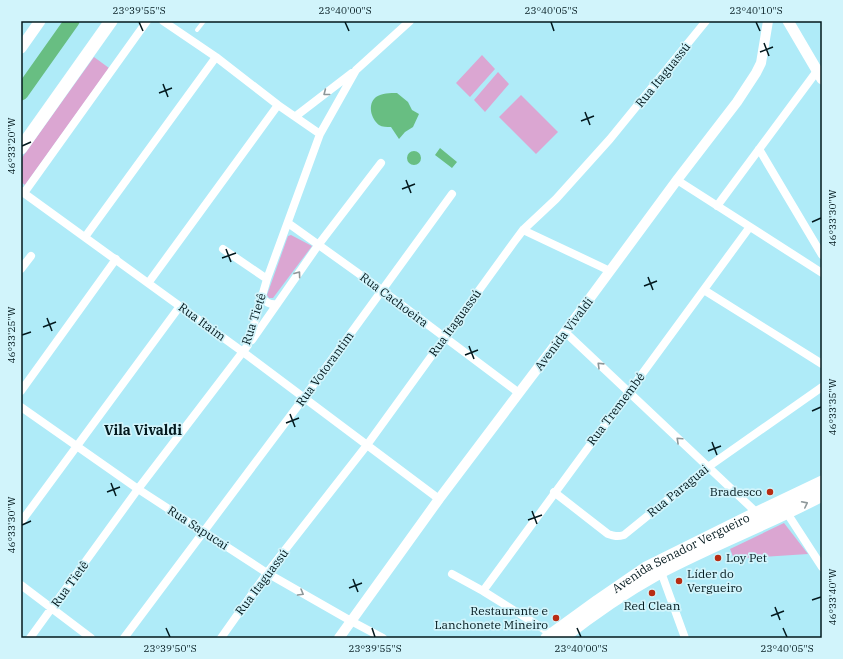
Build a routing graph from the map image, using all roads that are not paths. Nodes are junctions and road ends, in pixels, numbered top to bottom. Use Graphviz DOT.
graph roads {
  1 [pos="40,21"];
  2 [pos="101,21"];
  3 [pos="111,21"];
  4 [pos="147,21"];
  5 [pos="163,21"];
  6 [pos="204,21"];
  7 [pos="410,21"];
  8 [pos="706,21"];
  9 [pos="768,21"];
  10 [pos="788,21"];
  11 [pos="197,30"];
  12 [pos="21,48"];
  13 [pos="216,57"];
  14 [pos="356,70"];
  15 [pos="820,75"];
  16 [pos="278,105"];
  17 [pos="296,116"];
  18 [pos="21,134"];
  19 [pos="320,134"];
  20 [pos="21,148"];
  21 [pos="760,149"];
  22 [pos="381,163"];
  23 [pos="677,180"];
  24 [pos="22,192"];
  25 [pos="452,194"];
  26 [pos="717,206"];
  27 [pos="288,223"];
  28 [pos="749,228"];
  29 [pos="523,230"];
  30 [pos="85,237"];
  31 [pos="319,244"];
  32 [pos="223,249"];
  33 [pos="822,255"];
  34 [pos="31,256"];
  35 [pos="116,259"];
  36 [pos="21,269"];
  37 [pos="610,271"];
  38 [pos="822,273"];
  39 [pos="267,279"];
  40 [pos="148,282"];
  41 [pos="704,290"];
  42 [pos="383,291"];
  43 [pos="261,297"];
  44 [pos="277,304"];
  45 [pos="180,306"];
  46 [pos="565,332"];
  47 [pos="445,338"];
  48 [pos="245,348"];
  49 [pos="822,364"];
  50 [pos="822,387"];
  51 [pos="21,392"];
  52 [pos="628,392"];
  53 [pos="519,393"];
  54 [pos="303,399"];
  55 [pos="21,407"];
  56 [pos="367,445"];
  57 [pos="77,446"];
  58 [pos="708,467"];
  59 [pos="822,482"];
  60 [pos="138,489"];
  61 [pos="554,492"];
  62 [pos="822,495"];
  63 [pos="439,499"];
  64 [pos="788,499"];
  65 [pos="757,513"];
  66 [pos="787,513"];
  67 [pos="21,522"];
  68 [pos="204,531"];
  69 [pos="743,533"];
  70 [pos="662,566"];
  71 [pos="822,568"];
  72 [pos="268,573"];
  73 [pos="452,574"];
  74 [pos="21,585"];
  75 [pos="483,591"];
  76 [pos="52,609"];
  77 [pos="351,621"];
  78 [pos="555,637"];
  79 [pos="30,638"];
  80 [pos="91,638"];
  81 [pos="124,638"];
  82 [pos="221,638"];
  83 [pos="339,638"];
  84 [pos="383,638"];
  85 [pos="685,638"];
  1 -- 12 [label="main road"];
  2 -- 18 [label="main road"];
  3 -- 20 [label="main road"];
  4 -- 24 [label="street"];
  5 -- 13 [label="street"];
  6 -- 11 [label="lane"];
  7 -- 14 [label="street, Rua Tietê"];
  8 -- 29 [label="street, Rua Itaguassú"];
  9 -- 23 [label="street, Avenida Vivaldi"];
  10 -- 15 [label="main road"];
  13 -- 16 [label="street"];
  13 -- 30 [label="street"];
  14 -- 17 [label="street, one-way"];
  14 -- 19 [label="street, Rua Tietê"];
  15 -- 21 [label="street"];
  16 -- 17 [label="street"];
  16 -- 40 [label="street"];
  17 -- 19 [label="street"];
  19 -- 27 [label="street, Rua Tietê"];
  21 -- 26 [label="street"];
  21 -- 33 [label="street"];
  22 -- 31 [label="street"];
  23 -- 26 [label="street"];
  23 -- 37 [label="street, Avenida Vivaldi"];
  24 -- 30 [label="street, Rua Itaim"];
  25 -- 42 [label="street, Rua Votorantim"];
  26 -- 28 [label="street"];
  27 -- 31 [label="street, Rua Cachoeira"];
  27 -- 39 [label="street, Rua Tietê"];
  28 -- 38 [label="street"];
  28 -- 41 [label="street, Rua Tremembé"];
  29 -- 37 [label="street"];
  29 -- 47 [label="street, Rua Itaguassú"];
  30 -- 35 [label="street, Rua Itaim"];
  31 -- 42 [label="street, Rua Cachoeira"];
  44 -- 31 [label="street, one-way"];
  32 -- 39 [label="street"];
  34 -- 36 [label="street"];
  35 -- 40 [label="street, Rua Itaim"];
  35 -- 51 [label="street"];
  37 -- 46 [label="street, Avenida Vivaldi"];
  39 -- 43 [label="street, Rua Tietê"];
  40 -- 45 [label="street, Rua Itaim"];
  41 -- 49 [label="street"];
  41 -- 52 [label="street, Rua Tremembé"];
  42 -- 47 [label="street, Rua Cachoeira"];
  42 -- 54 [label="street, Rua Votorantim"];
  43 -- 44 [label="street"];
  43 -- 48 [label="street, Rua Tietê"];
  44 -- 48 [label="street"];
  45 -- 48 [label="street, Rua Itaim"];
  45 -- 57 [label="street"];
  52 -- 46 [label="street, one-way"];
  46 -- 53 [label="street, Avenida Vivaldi"];
  47 -- 53 [label="street, Rua Cachoeira"];
  47 -- 56 [label="street, Rua Itaguassú"];
  48 -- 54 [label="street, Rua Itaim"];
  48 -- 60 [label="street, Rua Tietê"];
  50 -- 58 [label="street, Rua Paraguai"];
  58 -- 52 [label="street, one-way"];
  52 -- 61 [label="street, Rua Tremembé"];
  53 -- 63 [label="street, Avenida Vivaldi"];
  54 -- 56 [label="street, Rua Itaim"];
  54 -- 68 [label="street, Rua Votorantim"];
  55 -- 57 [label="street, Rua Sapucai"];
  56 -- 63 [label="street, Rua Itaim"];
  56 -- 72 [label="street, Rua Itaguassú"];
  57 -- 60 [label="street, Rua Sapucai"];
  57 -- 67 [label="street"];
  58 -- 61 [label="street, Rua Paraguai"];
  58 -- 65 [label="street"];
  59 -- 64 [label="main road, Avenida Senador Vergueiro"];
  60 -- 68 [label="street, Rua Sapucai"];
  60 -- 76 [label="street, Rua Tietê"];
  61 -- 75 [label="street, Rua Tremembé"];
  66 -- 62 [label="main road, Avenida Senador Vergueiro, one-way"];
  63 -- 77 [label="street, Avenida Vivaldi"];
  64 -- 65 [label="main road, Avenida Senador Vergueiro"];
  64 -- 66 [label="main road"];
  65 -- 69 [label="main road"];
  65 -- 70 [label="main road, Avenida Senador Vergueiro"];
  66 -- 69 [label="main road, Avenida Senador Vergueiro"];
  66 -- 71 [label="street"];
  68 -- 72 [label="street, Rua Sapucai"];
  68 -- 81 [label="street, Rua Votorantim"];
  69 -- 70 [label="main road, Avenida Senador Vergueiro"];
  70 -- 78 [label="main road, Avenida Senador Vergueiro"];
  70 -- 85 [label="street"];
  72 -- 77 [label="street, Rua Sapucai, one-way"];
  72 -- 82 [label="street, Rua Itaguassú"];
  73 -- 75 [label="street"];
  74 -- 76 [label="street"];
  75 -- 78 [label="street"];
  76 -- 79 [label="street, Rua Tietê"];
  76 -- 80 [label="street"];
  77 -- 83 [label="street, Avenida Vivaldi"];
  77 -- 84 [label="street, Rua Sapucai"];
}
